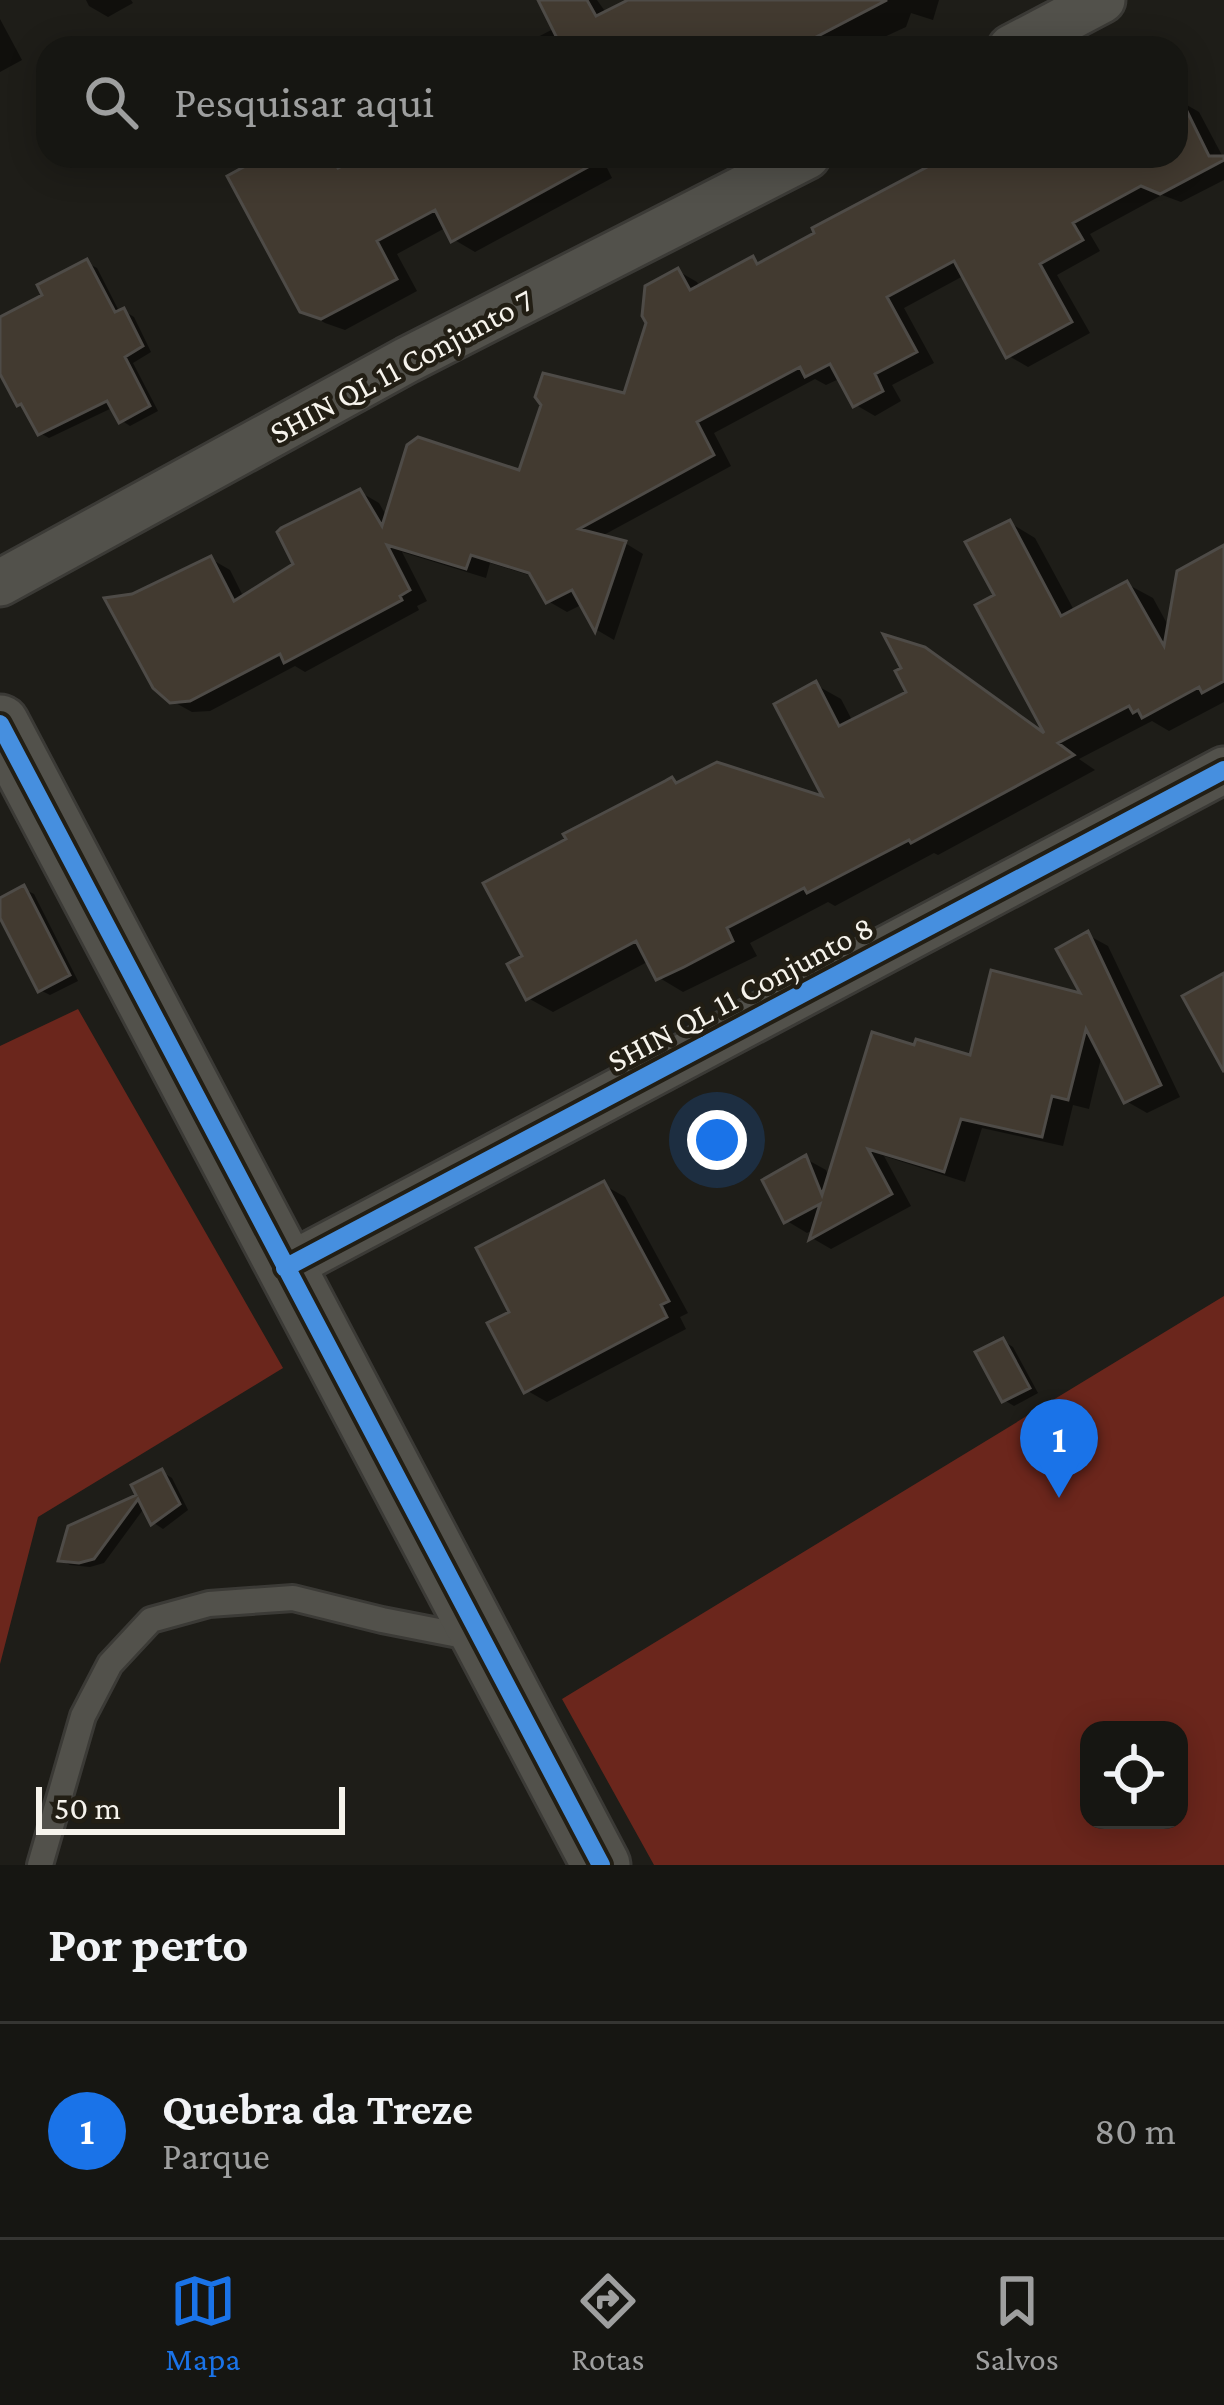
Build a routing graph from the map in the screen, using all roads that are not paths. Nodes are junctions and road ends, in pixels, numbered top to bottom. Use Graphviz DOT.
graph roads {
  1 [pos="1102,0"];
  2 [pos="1034,36"];
  3 [pos="783,168"];
  4 [pos="0,583"];
  5 [pos="0,724"];
  6 [pos="1224,770"];
  7 [pos="285,1268"];
  8 [pos="482,1639"];
  9 [pos="40,1865"];
  10 [pos="601,1865"];
  1 -- 2 [label="street"];
  3 -- 4 [label="street, SHIN QL 11 Conjunto 7"];
  5 -- 7 [label="street"];
  6 -- 7 [label="street, SHIN QL 11 Conjunto 8"];
  7 -- 8 [label="street"];
  8 -- 9 [label="lane"];
  8 -- 10 [label="street"];
}
